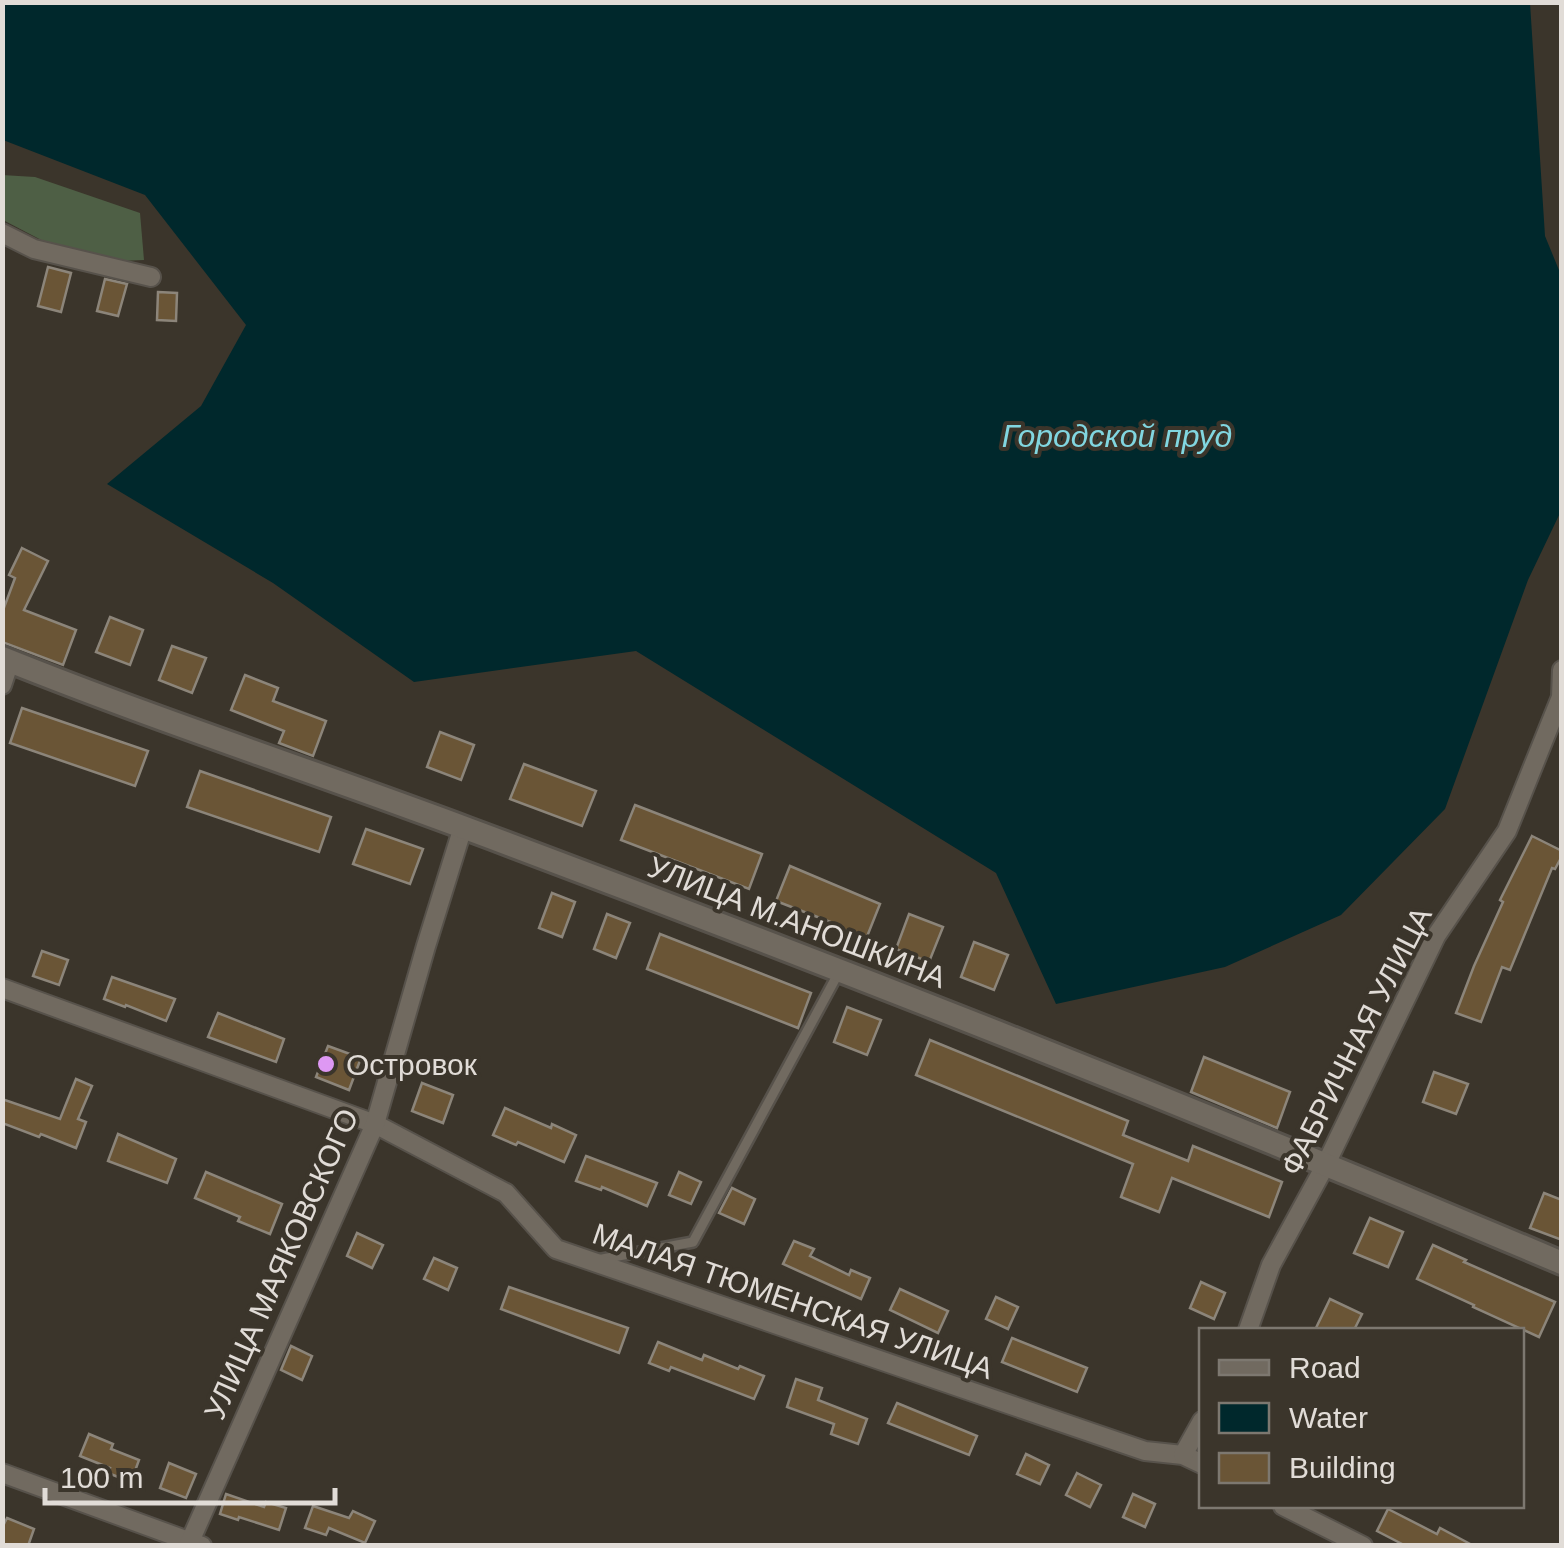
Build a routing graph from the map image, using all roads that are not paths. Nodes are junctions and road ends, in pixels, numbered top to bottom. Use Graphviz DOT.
graph roads {
  1 [pos="2,233"];
  2 [pos="151,277"];
  3 [pos="6,660"];
  4 [pos="1562,670"];
  5 [pos="2,685"];
  6 [pos="1561,697"];
  7 [pos="464,827"];
  8 [pos="840,970"];
  9 [pos="2,988"];
  10 [pos="374,1124"];
  11 [pos="1326,1164"];
  12 [pos="590,1261"];
  13 [pos="1562,1264"];
  14 [pos="1249,1328"];
  15 [pos="1199,1426"];
  16 [pos="1183,1455"];
  17 [pos="1199,1463"];
  18 [pos="2,1473"];
  19 [pos="1287,1508"];
  20 [pos="193,1544"];
  21 [pos="1363,1546"];
  1 -- 2 [label="street"];
  3 -- 5 [label="street"];
  3 -- 7 [label="street, УЛИЦА М.АНОШКИНА"];
  4 -- 6 [label="street, ФАБРИЧНАЯ УЛИЦА"];
  6 -- 11 [label="street, ФАБРИЧНАЯ УЛИЦА"];
  7 -- 8 [label="street, УЛИЦА М.АНОШКИНА"];
  7 -- 10 [label="street, УЛИЦА МАЯКОВСКОГО"];
  8 -- 11 [label="street, УЛИЦА М.АНОШКИНА"];
  8 -- 12 [label="lane"];
  9 -- 10 [label="street, МАЛАЯ ТЮМЕНСКАЯ УЛИЦА"];
  10 -- 12 [label="street, МАЛАЯ ТЮМЕНСКАЯ УЛИЦА"];
  10 -- 20 [label="street, УЛИЦА МАЯКОВСКОГО"];
  11 -- 13 [label="street, УЛИЦА М.АНОШКИНА"];
  11 -- 14 [label="street, ФАБРИЧНАЯ УЛИЦА"];
  12 -- 16 [label="street, МАЛАЯ ТЮМЕНСКАЯ УЛИЦА"];
  15 -- 16 [label="street"];
  16 -- 17 [label="street, МАЛАЯ ТЮМЕНСКАЯ УЛИЦА"];
  18 -- 20 [label="street"];
  19 -- 21 [label="street"];
}
